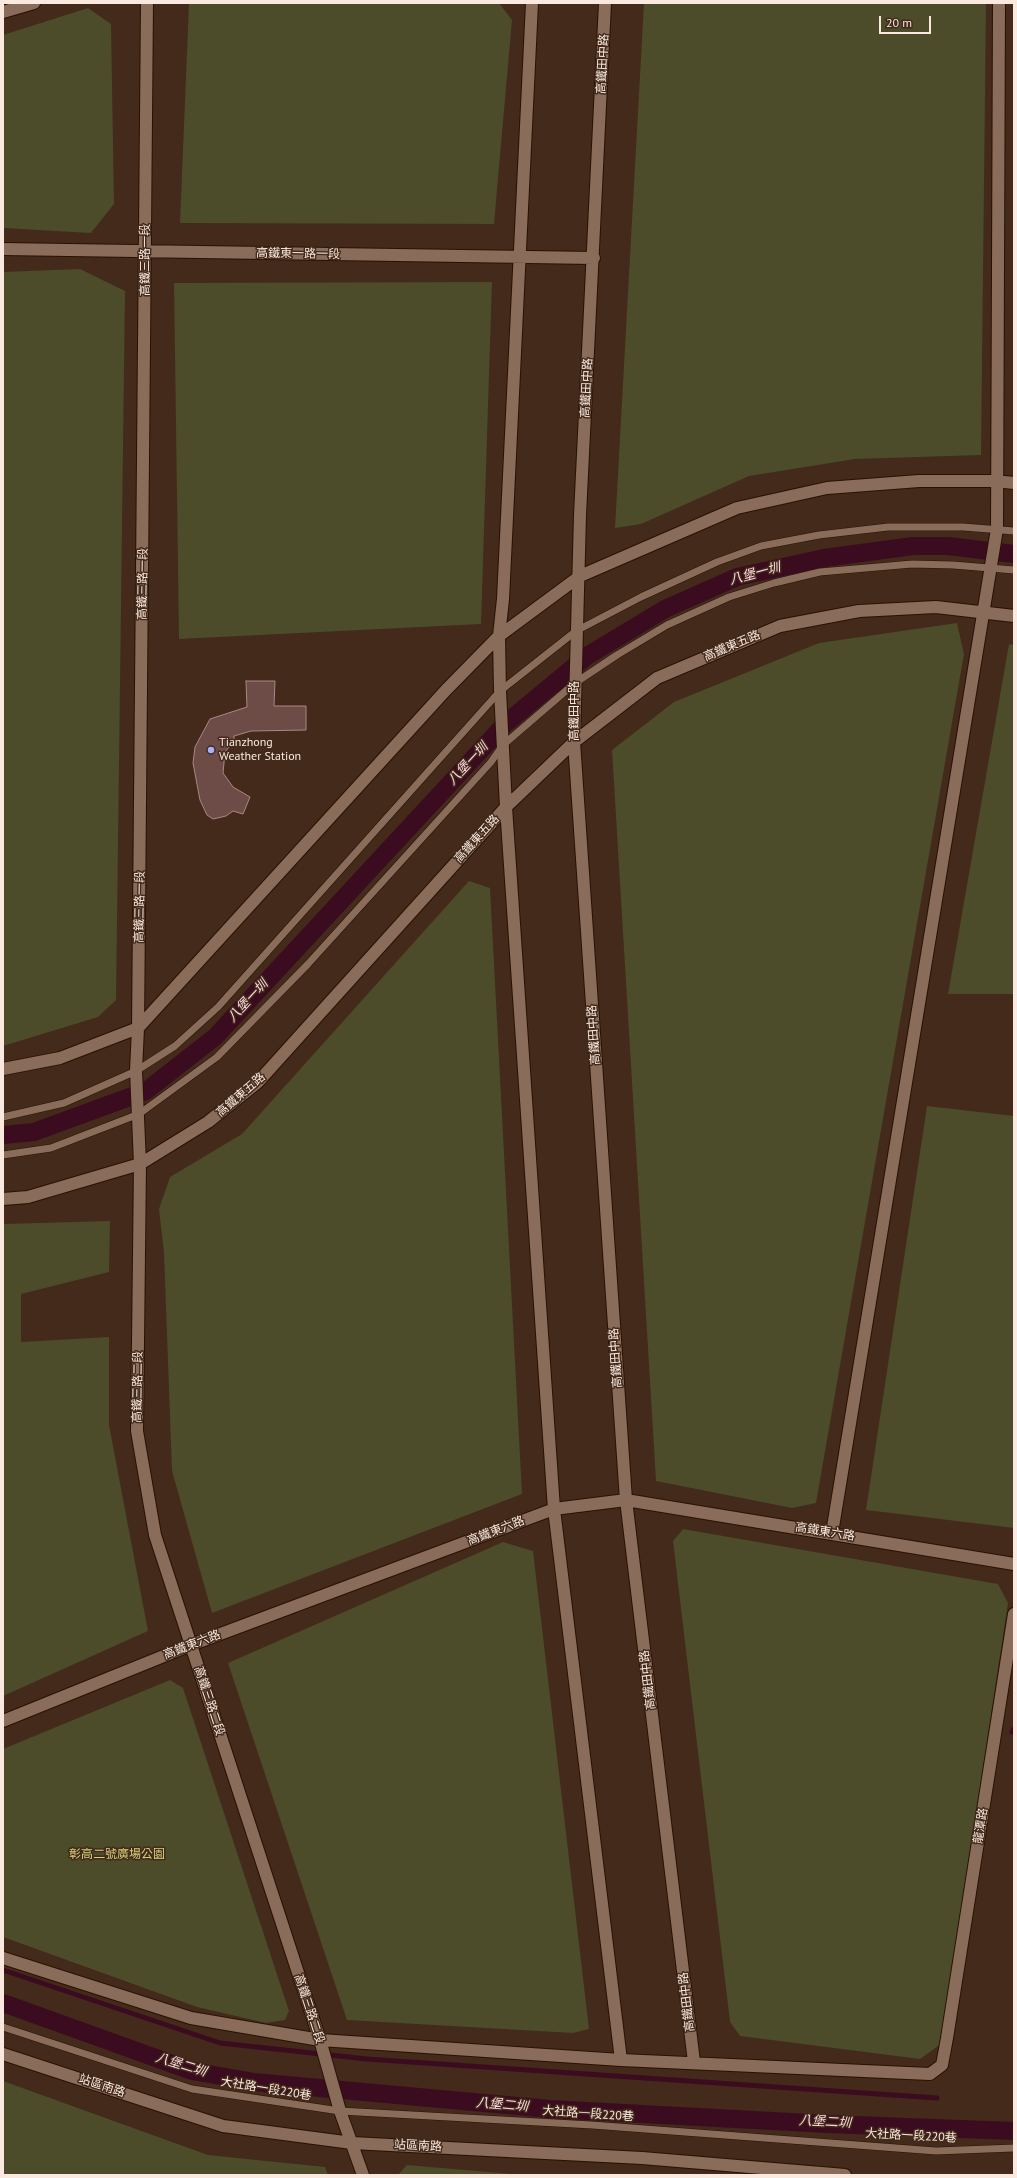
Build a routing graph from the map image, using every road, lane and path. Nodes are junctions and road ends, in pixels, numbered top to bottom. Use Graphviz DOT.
graph roads {
  1 [pos="34,3"];
  2 [pos="147,3"];
  3 [pos="532,3"];
  4 [pos="605,3"];
  5 [pos="999,3"];
  6 [pos="3,12"];
  7 [pos="3,249"];
  8 [pos="146,252"];
  9 [pos="520,257"];
  10 [pos="594,258"];
  11 [pos="995,481"];
  12 [pos="1014,483"];
  13 [pos="997,529"];
  14 [pos="1014,531"];
  15 [pos="991,568"];
  16 [pos="1014,570"];
  17 [pos="580,576"];
  18 [pos="983,612"];
  19 [pos="1014,616"];
  20 [pos="576,631"];
  21 [pos="499,636"];
  22 [pos="575,683"];
  23 [pos="500,691"];
  24 [pos="574,742"];
  25 [pos="503,745"];
  26 [pos="506,807"];
  27 [pos="138,1028"];
  28 [pos="3,1069"];
  29 [pos="136,1071"];
  30 [pos="139,1114"];
  31 [pos="3,1117"];
  32 [pos="3,1155"];
  33 [pos="140,1164"];
  34 [pos="3,1199"];
  35 [pos="626,1500"];
  36 [pos="554,1509"];
  37 [pos="832,1533"];
  38 [pos="1014,1564"];
  39 [pos="1014,1614"];
  40 [pos="191,1645"];
  41 [pos="3,1721"];
  42 [pos="3,1958"];
  43 [pos="3,2027"];
  44 [pos="320,2040"];
  45 [pos="3,2054"];
  46 [pos="620,2060"];
  47 [pos="694,2062"];
  48 [pos="340,2111"];
  49 [pos="352,2143"];
  50 [pos="1014,2148"];
  51 [pos="363,2175"];
  52 [pos="845,2175"];
  1 -- 6 [label="street"];
  2 -- 8 [label="street, 高鐵三路一段"];
  3 -- 9 [label="street"];
  4 -- 10 [label="street, 高鐵田中路"];
  5 -- 11 [label="street"];
  7 -- 8 [label="street, 高鐵東一路一段"];
  8 -- 9 [label="street, 高鐵東一路一段"];
  8 -- 27 [label="street, 高鐵三路一段"];
  9 -- 10 [label="street, 高鐵東一路一段"];
  9 -- 21 [label="street"];
  10 -- 17 [label="street, 高鐵田中路"];
  11 -- 12 [label="street"];
  11 -- 13 [label="street"];
  11 -- 17 [label="street"];
  13 -- 14 [label="lane"];
  13 -- 15 [label="street"];
  13 -- 20 [label="lane"];
  15 -- 16 [label="lane"];
  15 -- 18 [label="street"];
  15 -- 22 [label="lane"];
  17 -- 20 [label="street, 高鐵田中路"];
  17 -- 21 [label="street"];
  18 -- 19 [label="street, 高鐵東五路"];
  18 -- 24 [label="street, 高鐵東五路"];
  18 -- 37 [label="street"];
  20 -- 22 [label="street, 高鐵田中路"];
  20 -- 23 [label="lane"];
  21 -- 23 [label="street"];
  21 -- 27 [label="street"];
  22 -- 24 [label="street, 高鐵田中路"];
  22 -- 25 [label="lane"];
  23 -- 25 [label="street"];
  23 -- 29 [label="lane"];
  24 -- 26 [label="street, 高鐵東五路"];
  24 -- 35 [label="street, 高鐵田中路"];
  25 -- 26 [label="street"];
  25 -- 30 [label="lane"];
  26 -- 33 [label="street, 高鐵東五路"];
  26 -- 36 [label="street"];
  27 -- 28 [label="street"];
  27 -- 29 [label="street, 高鐵三路一段"];
  29 -- 30 [label="street, 高鐵三路一段"];
  29 -- 31 [label="lane"];
  30 -- 32 [label="lane"];
  30 -- 33 [label="street, 高鐵三路一段"];
  33 -- 34 [label="street, 高鐵東五路"];
  33 -- 40 [label="street, 高鐵三路二段"];
  35 -- 36 [label="street, 高鐵東六路"];
  35 -- 37 [label="street, 高鐵東六路"];
  35 -- 47 [label="street, 高鐵田中路"];
  36 -- 40 [label="street, 高鐵東六路"];
  36 -- 46 [label="street"];
  37 -- 38 [label="street, 高鐵東六路"];
  39 -- 47 [label="street, 龍潭路"];
  40 -- 41 [label="street, 高鐵東六路"];
  40 -- 44 [label="street, 高鐵三路二段"];
  42 -- 44 [label="street, 龍潭路"];
  43 -- 48 [label="lane, 大社路一段220巷"];
  44 -- 46 [label="street, 龍潭路"];
  44 -- 48 [label="street, 高鐵三路二段"];
  45 -- 49 [label="street, 站區南路"];
  46 -- 47 [label="street, 龍潭路"];
  48 -- 49 [label="street, 高鐵三路二段"];
  48 -- 50 [label="lane, 大社路一段220巷"];
  49 -- 51 [label="street, 高鐵三路二段"];
  49 -- 52 [label="street, 站區南路"];
}
